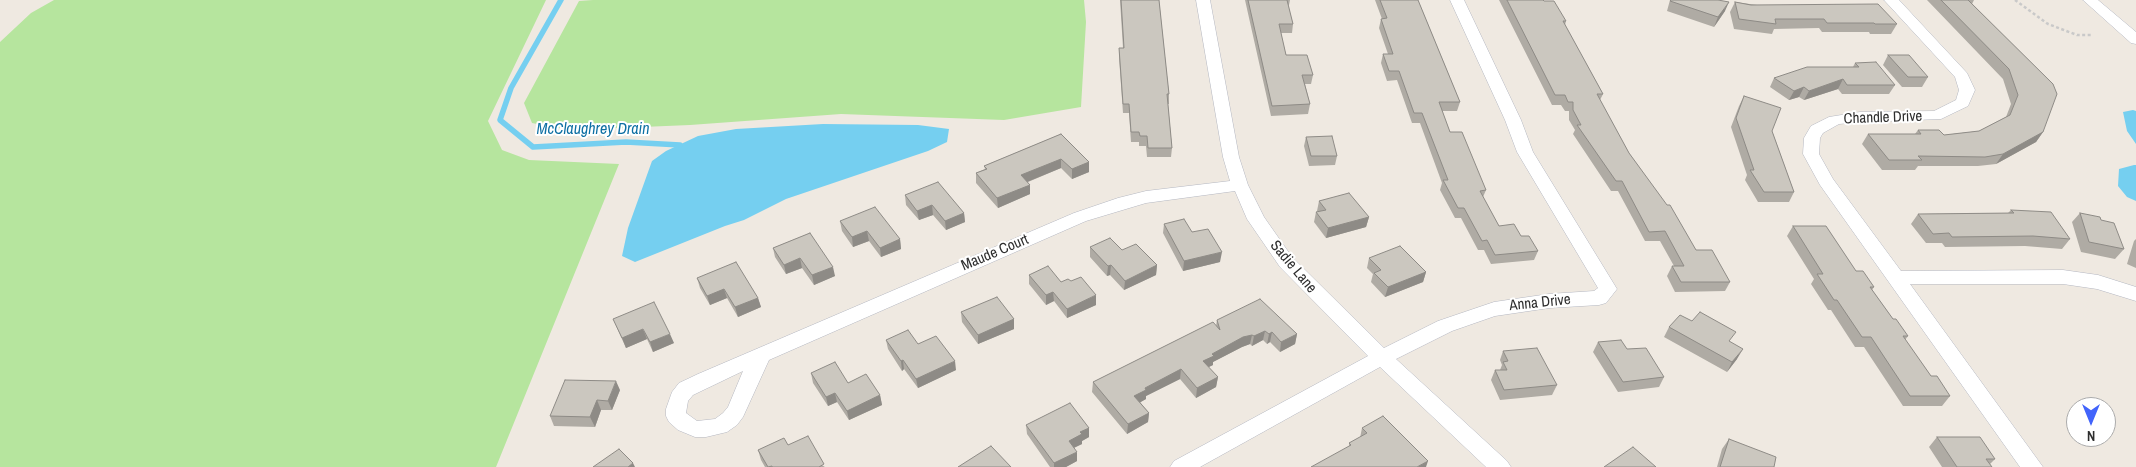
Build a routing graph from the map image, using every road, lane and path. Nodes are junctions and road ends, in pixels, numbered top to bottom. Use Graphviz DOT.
graph roads {
  1 [pos="1203,0"];
  2 [pos="1457,0"];
  3 [pos="1891,0"];
  4 [pos="2015,0"];
  5 [pos="2090,0"];
  6 [pos="2092,35"];
  7 [pos="2136,40"];
  8 [pos="1240,185"];
  9 [pos="1896,278"];
  10 [pos="2136,294"];
  11 [pos="761,356"];
  12 [pos="1382,358"];
  13 [pos="1181,467"];
  14 [pos="1500,467"];
  15 [pos="2032,467"];
  1 -- 8 [label="street, Sadie Lane"];
  2 -- 12 [label="street, Anna Drive"];
  3 -- 9 [label="street, Chandle Drive"];
  4 -- 6 [label="path"];
  5 -- 7 [label="street"];
  8 -- 11 [label="street, Maude Court"];
  8 -- 12 [label="street, Sadie Lane"];
  9 -- 10 [label="street"];
  9 -- 15 [label="street, Chandle Drive"];
  12 -- 13 [label="street, Anna Drive"];
  12 -- 14 [label="street, Sadie Lane"];
}
